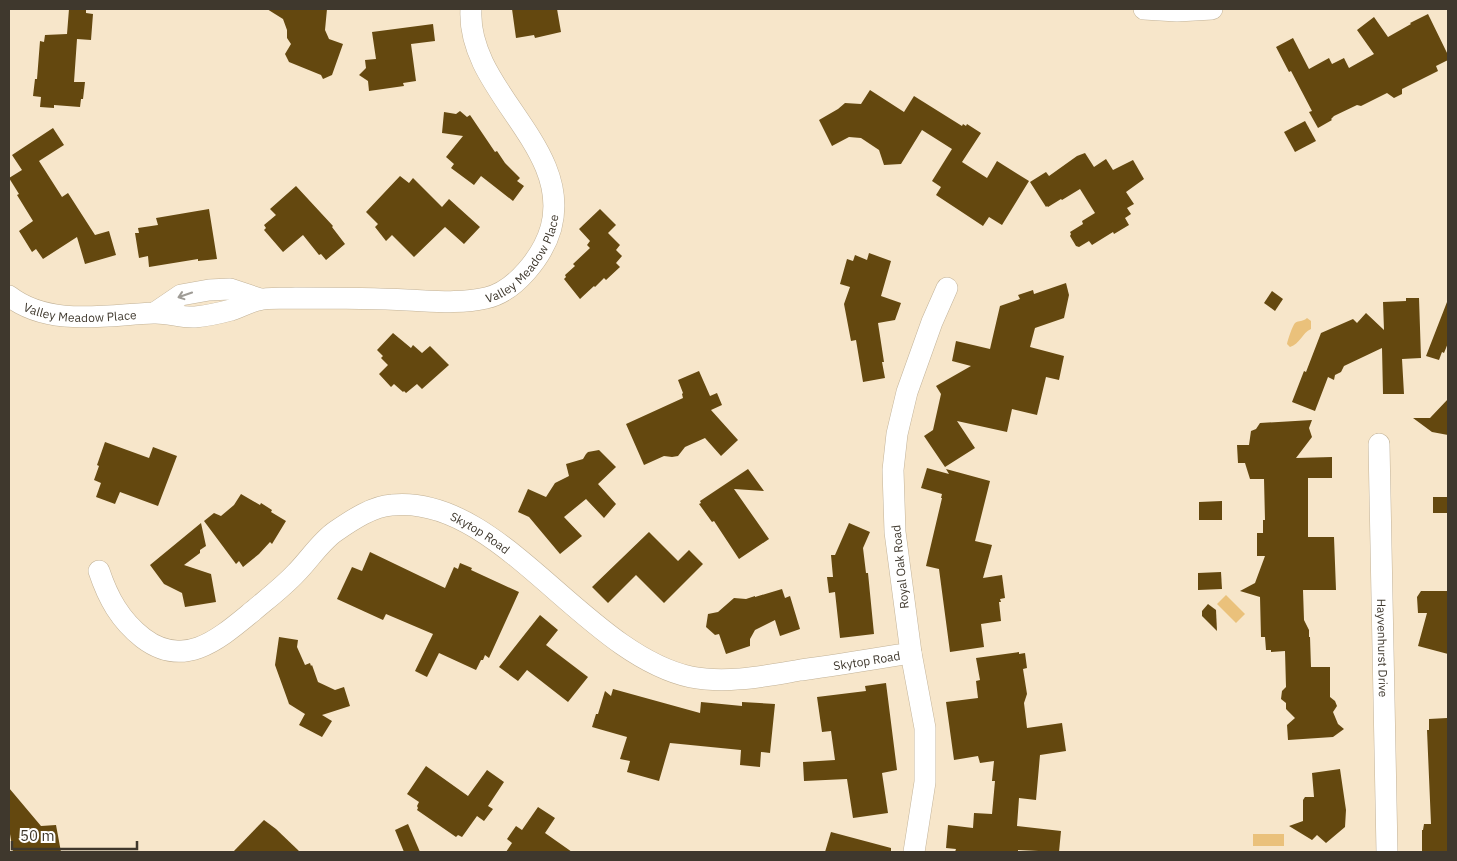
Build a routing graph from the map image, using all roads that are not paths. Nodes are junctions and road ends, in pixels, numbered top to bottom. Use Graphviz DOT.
graph roads {
  1 [pos="470,9"];
  2 [pos="1144,9"];
  3 [pos="1212,9"];
  4 [pos="947,288"];
  5 [pos="218,289"];
  6 [pos="9,296"];
  7 [pos="260,299"];
  8 [pos="156,312"];
  9 [pos="220,312"];
  10 [pos="1379,444"];
  11 [pos="98,571"];
  12 [pos="911,654"];
  13 [pos="914,852"];
  14 [pos="1387,852"];
  1 -- 7 [label="street, Valley Meadow Place"];
  2 -- 3 [label="street"];
  4 -- 12 [label="street, Royal Oak Road"];
  5 -- 7 [label="street, Valley Meadow Place"];
  5 -- 8 [label="street, Valley Meadow Place, one-way"];
  5 -- 9 [label="street"];
  6 -- 8 [label="street, Valley Meadow Place"];
  7 -- 9 [label="street, Valley Meadow Place"];
  8 -- 9 [label="street, Valley Meadow Place"];
  10 -- 14 [label="street, Hayvenhurst Drive"];
  11 -- 12 [label="street, Skytop Road"];
  12 -- 13 [label="street, Royal Oak Road"];
}
